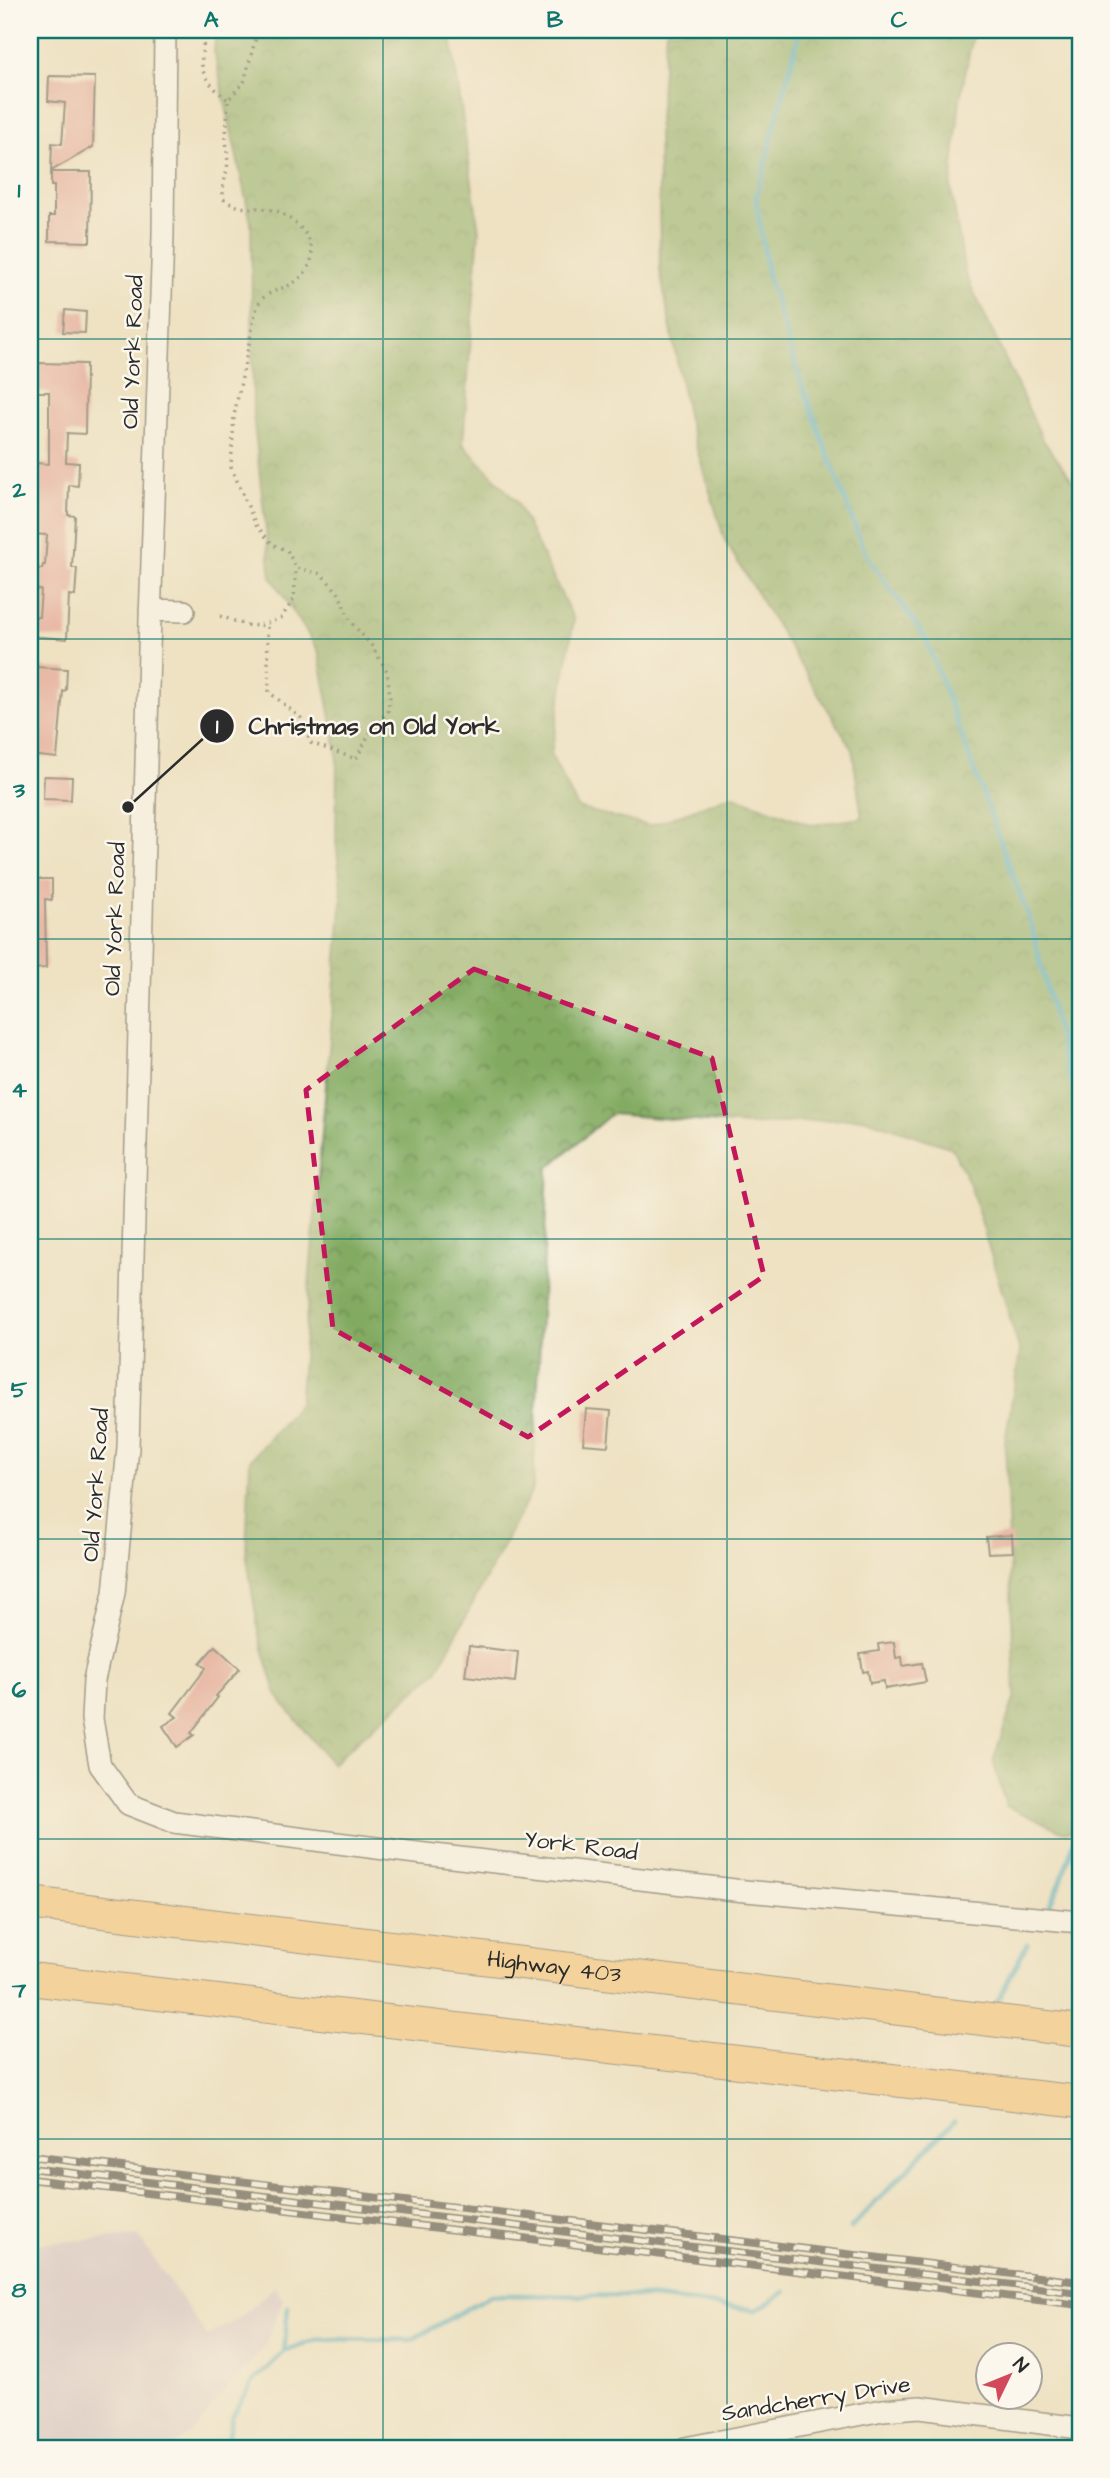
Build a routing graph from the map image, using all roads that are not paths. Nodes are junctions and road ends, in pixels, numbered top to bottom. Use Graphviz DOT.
graph roads {
  1 [pos="164,30"];
  2 [pos="150,610"];
  3 [pos="184,611"];
  4 [pos="100,1765"];
  5 [pos="30,1903"];
  6 [pos="1080,1922"];
  7 [pos="30,1979"];
  8 [pos="1080,2031"];
  9 [pos="1080,2102"];
  10 [pos="1080,2428"];
  11 [pos="741,2443"];
  12 [pos="685,2448"];
  1 -- 2 [label="street, Old York Road"];
  2 -- 3 [label="street"];
  2 -- 4 [label="street, Old York Road"];
  4 -- 6 [label="street, York Road"];
  5 -- 8 [label="highway, Highway 403"];
  7 -- 9 [label="highway"];
  10 -- 11 [label="street, Sandcherry Drive"];
  11 -- 12 [label="street, Sandcherry Drive"];
}
